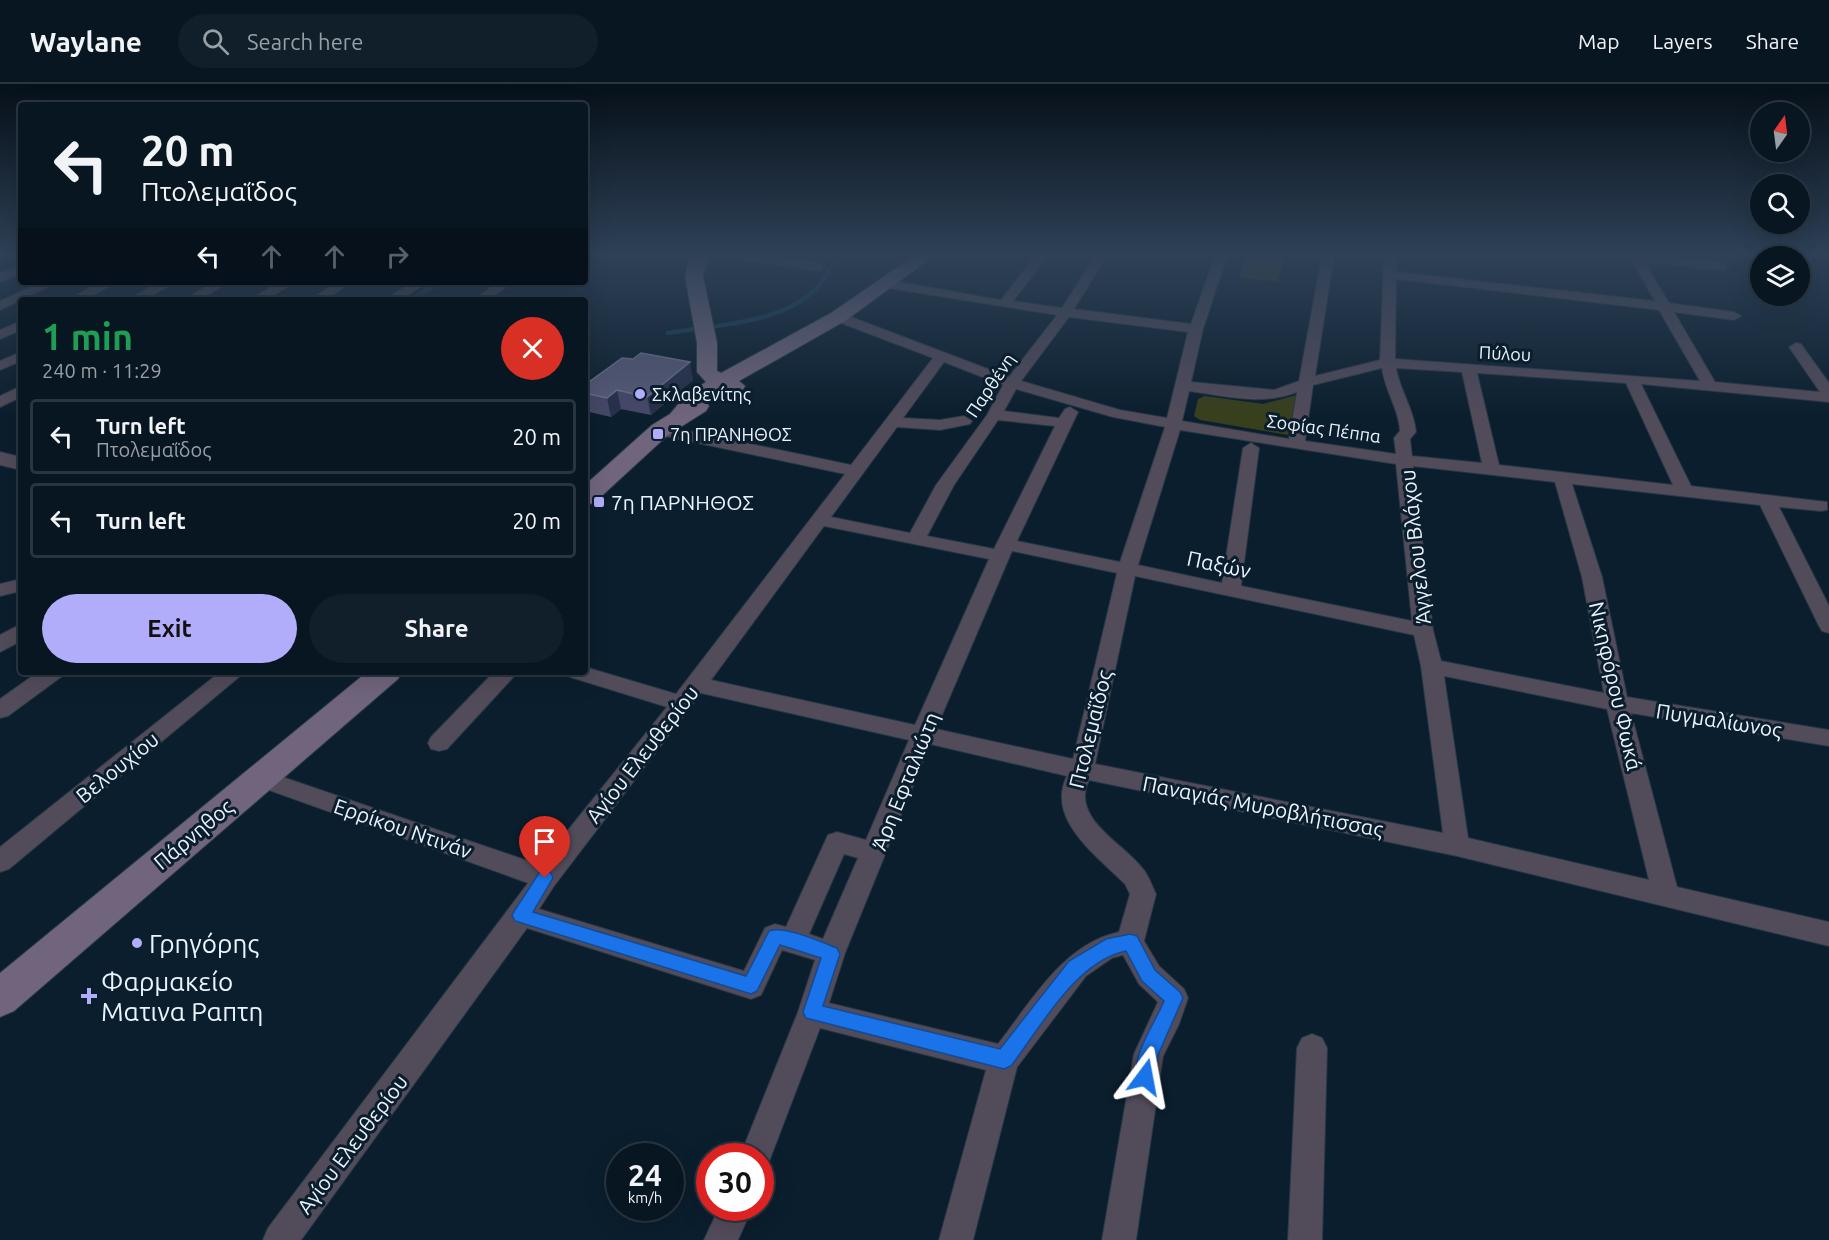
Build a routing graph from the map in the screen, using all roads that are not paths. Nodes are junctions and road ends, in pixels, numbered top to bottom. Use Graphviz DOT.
graph roads {
  1 [pos="701,310"];
  2 [pos="847,310"];
  3 [pos="1050,310"];
  4 [pos="1203,310"];
  5 [pos="1320,310"];
  6 [pos="1389,310"];
  7 [pos="1666,310"];
  8 [pos="1682,310"];
  9 [pos="1066,312"];
  10 [pos="1734,316"];
  11 [pos="833,319"];
  12 [pos="18,326"];
  13 [pos="1196,329"];
  14 [pos="0,335"];
  15 [pos="1796,347"];
  16 [pos="18,357"];
  17 [pos="938,361"];
  18 [pos="1386,363"];
  19 [pos="0,366"];
  20 [pos="1469,370"];
  21 [pos="738,377"];
  22 [pos="1631,379"];
  23 [pos="1309,382"];
  24 [pos="1183,386"];
  25 [pos="1710,386"];
  26 [pos="1010,387"];
  27 [pos="18,393"];
  28 [pos="1829,396"];
  29 [pos="0,402"];
  30 [pos="994,415"];
  31 [pos="1068,418"];
  32 [pos="964,421"];
  33 [pos="893,422"];
  34 [pos="1172,429"];
  35 [pos="660,430"];
  36 [pos="1296,444"];
  37 [pos="1251,448"];
  38 [pos="0,458"];
  39 [pos="18,463"];
  40 [pos="1405,465"];
  41 [pos="855,471"];
  42 [pos="1492,471"];
  43 [pos="1562,478"];
  44 [pos="1684,491"];
  45 [pos="588,495"];
  46 [pos="1767,500"];
  47 [pos="1821,506"];
  48 [pos="819,520"];
  49 [pos="916,539"];
  50 [pos="1003,550"];
  51 [pos="1128,569"];
  52 [pos="18,586"];
  53 [pos="0,590"];
  54 [pos="1231,590"];
  55 [pos="1829,626"];
  56 [pos="1423,630"];
  57 [pos="18,633"];
  58 [pos="0,645"];
  59 [pos="1432,666"];
  60 [pos="49,675"];
  61 [pos="230,675"];
  62 [pos="383,675"];
  63 [pos="504,675"];
  64 [pos="588,675"];
  65 [pos="696,684"];
  66 [pos="1617,703"];
  67 [pos="682,704"];
  68 [pos="0,710"];
  69 [pos="923,733"];
  70 [pos="1829,738"];
  71 [pos="439,743"];
  72 [pos="1082,770"];
  73 [pos="260,778"];
  74 [pos="1457,846"];
  75 [pos="875,853"];
  76 [pos="0,862"];
  77 [pos="545,878"];
  78 [pos="1666,896"];
  79 [pos="521,915"];
  80 [pos="1829,934"];
  81 [pos="793,941"];
  82 [pos="1130,942"];
  83 [pos="831,954"];
  84 [pos="0,998"];
  85 [pos="812,1012"];
  86 [pos="1312,1048"];
  87 [pos="1004,1060"];
  88 [pos="761,1143"];
  89 [pos="730,1221"];
  90 [pos="280,1240"];
  91 [pos="721,1240"];
  92 [pos="956,1240"];
  93 [pos="1119,1240"];
  94 [pos="1305,1240"];
  1 -- 21 [label="main road"];
  2 -- 11 [label="main road"];
  3 -- 9 [label="street"];
  4 -- 13 [label="street, Πτολεμαΐδος"];
  5 -- 23 [label="street"];
  6 -- 18 [label="street, Άγγελου Βλάχου"];
  7 -- 25 [label="street"];
  8 -- 10 [label="street"];
  9 -- 13 [label="street"];
  9 -- 26 [label="street, Παρθένη"];
  11 -- 17 [label="street, Σοφίας Πέππα"];
  11 -- 21 [label="main road"];
  12 -- 14 [label="street"];
  13 -- 24 [label="street, Πτολεμαΐδος"];
  15 -- 28 [label="street"];
  16 -- 19 [label="street"];
  17 -- 26 [label="street, Σοφίας Πέππα"];
  17 -- 33 [label="street, Αγίου Ελευθερίου"];
  18 -- 20 [label="street, Πύλου"];
  18 -- 23 [label="street, Πύλου"];
  18 -- 40 [label="street, Άγγελου Βλάχου"];
  20 -- 22 [label="street, Πύλου"];
  20 -- 42 [label="street"];
  21 -- 35 [label="main road"];
  22 -- 25 [label="street, Πύλου"];
  22 -- 44 [label="street"];
  23 -- 24 [label="street, Πύλου"];
  23 -- 36 [label="street"];
  24 -- 34 [label="street, Πτολεμαΐδος"];
  25 -- 28 [label="street, Πύλου"];
  26 -- 30 [label="street, Παρθένη"];
  26 -- 31 [label="street, Σοφίας Πέππα"];
  26 -- 34 [label="street, Σοφίας Πέππα"];
  27 -- 29 [label="street"];
  30 -- 31 [label="street"];
  30 -- 49 [label="street, Παρθένη"];
  31 -- 34 [label="street, Σοφίας Πέππα"];
  31 -- 50 [label="street, Άρη Εφταλιώτη"];
  32 -- 33 [label="street"];
  33 -- 41 [label="street, Αγίου Ελευθερίου"];
  34 -- 36 [label="street, Σοφίας Πέππα"];
  34 -- 37 [label="street, Σοφίας Πέππα"];
  34 -- 51 [label="street, Πτολεμαΐδος"];
  35 -- 41 [label="street"];
  35 -- 45 [label="main road"];
  36 -- 40 [label="street, Σοφίας Πέππα"];
  37 -- 40 [label="street, Σοφίας Πέππα"];
  37 -- 54 [label="street"];
  38 -- 39 [label="street"];
  40 -- 42 [label="street, Σοφίας Πέππα"];
  40 -- 56 [label="street, Άγγελου Βλάχου"];
  41 -- 48 [label="street, Αγίου Ελευθερίου"];
  42 -- 43 [label="street, Σοφίας Πέππα"];
  43 -- 44 [label="street, Σοφίας Πέππα"];
  43 -- 66 [label="street, Νικηφόρου Φωκά"];
  44 -- 46 [label="street, Σοφίας Πέππα"];
  46 -- 47 [label="street, Σοφίας Πέππα"];
  46 -- 55 [label="street"];
  48 -- 49 [label="street, Παξών"];
  48 -- 65 [label="street, Αγίου Ελευθερίου"];
  49 -- 50 [label="street, Παξών"];
  50 -- 51 [label="street, Παξών"];
  50 -- 69 [label="street, Άρη Εφταλιώτη"];
  51 -- 54 [label="street, Παξών"];
  51 -- 72 [label="street, Πτολεμαΐδος"];
  52 -- 53 [label="street"];
  54 -- 56 [label="street, Παξών"];
  56 -- 59 [label="street, Άγγελου Βλάχου"];
  57 -- 58 [label="street"];
  59 -- 66 [label="street, Πυγμαλίωνος"];
  59 -- 74 [label="street, Άγγελου Βλάχου"];
  60 -- 68 [label="street"];
  61 -- 76 [label="street, Βελουχίου"];
  62 -- 73 [label="main road, Πάρνηθος"];
  63 -- 71 [label="street"];
  64 -- 67 [label="street"];
  65 -- 67 [label="street, Αγίου Ελευθερίου"];
  65 -- 69 [label="street, Παναγιάς Μυροβλήτισσας"];
  66 -- 70 [label="street, Πυγμαλίωνος"];
  66 -- 78 [label="street, Νικηφόρου Φωκά"];
  67 -- 77 [label="street, Αγίου Ελευθερίου"];
  69 -- 72 [label="street, Παναγιάς Μυροβλήτισσας"];
  69 -- 75 [label="street, Άρη Εφταλιώτη"];
  72 -- 74 [label="street, Παναγιάς Μυροβλήτισσας"];
  72 -- 82 [label="street, Πτολεμαΐδος"];
  73 -- 77 [label="street, Ερρίκου Ντινάν"];
  73 -- 84 [label="main road, Πάρνηθος"];
  74 -- 78 [label="street, Παναγιάς Μυροβλήτισσας"];
  75 -- 81 [label="street"];
  75 -- 83 [label="street, Άρη Εφταλιώτη"];
  77 -- 79 [label="street, Αγίου Ελευθερίου"];
  78 -- 80 [label="street, Παναγιάς Μυροβλήτισσας"];
  79 -- 81 [label="street"];
  79 -- 90 [label="street, Αγίου Ελευθερίου"];
  81 -- 83 [label="street"];
  82 -- 87 [label="street"];
  82 -- 93 [label="street"];
  83 -- 85 [label="street, Άρη Εφταλιώτη"];
  85 -- 87 [label="street"];
  85 -- 88 [label="street, Άρη Εφταλιώτη"];
  86 -- 94 [label="street"];
  87 -- 92 [label="street"];
  89 -- 91 [label="street"];
}
